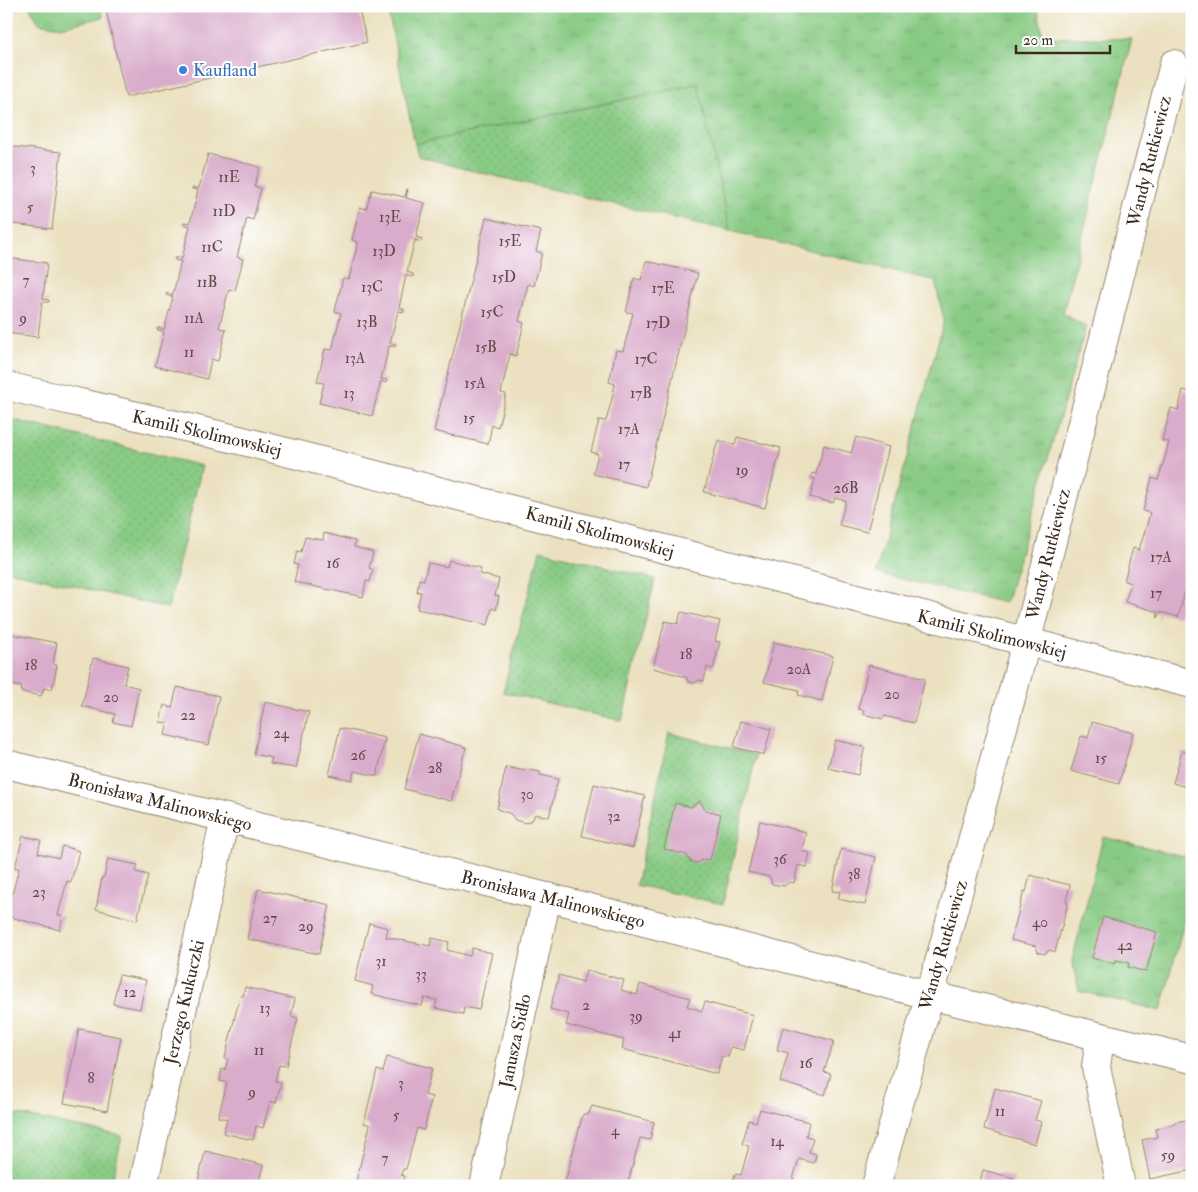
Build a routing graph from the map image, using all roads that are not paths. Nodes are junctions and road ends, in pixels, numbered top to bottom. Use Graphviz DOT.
graph roads {
  1 [pos="1174,64"];
  2 [pos="6,386"];
  3 [pos="1026,643"];
  4 [pos="1192,684"];
  5 [pos="6,764"];
  6 [pos="225,818"];
  7 [pos="547,897"];
  8 [pos="929,995"];
  9 [pos="1100,1038"];
  10 [pos="1192,1059"];
  11 [pos="143,1186"];
  12 [pos="484,1186"];
  13 [pos="876,1186"];
  14 [pos="1121,1186"];
  1 -- 3 [label="street, Wandy Rutkiewicz"];
  2 -- 3 [label="street, Kamili Skolimowskiej"];
  3 -- 4 [label="street, Kamili Skolimowskiej"];
  3 -- 8 [label="street, Wandy Rutkiewicz"];
  5 -- 6 [label="street, Bronisława Malinowskiego"];
  6 -- 7 [label="street, Bronisława Malinowskiego"];
  6 -- 11 [label="street, Jerzego Kukuczki"];
  7 -- 8 [label="street, Bronisława Malinowskiego"];
  7 -- 12 [label="street, Janusza Sidło"];
  8 -- 9 [label="street, Bronisława Malinowskiego"];
  8 -- 13 [label="street, Wandy Rutkiewicz"];
  9 -- 10 [label="street, Bronisława Malinowskiego"];
  9 -- 14 [label="street"];
}
